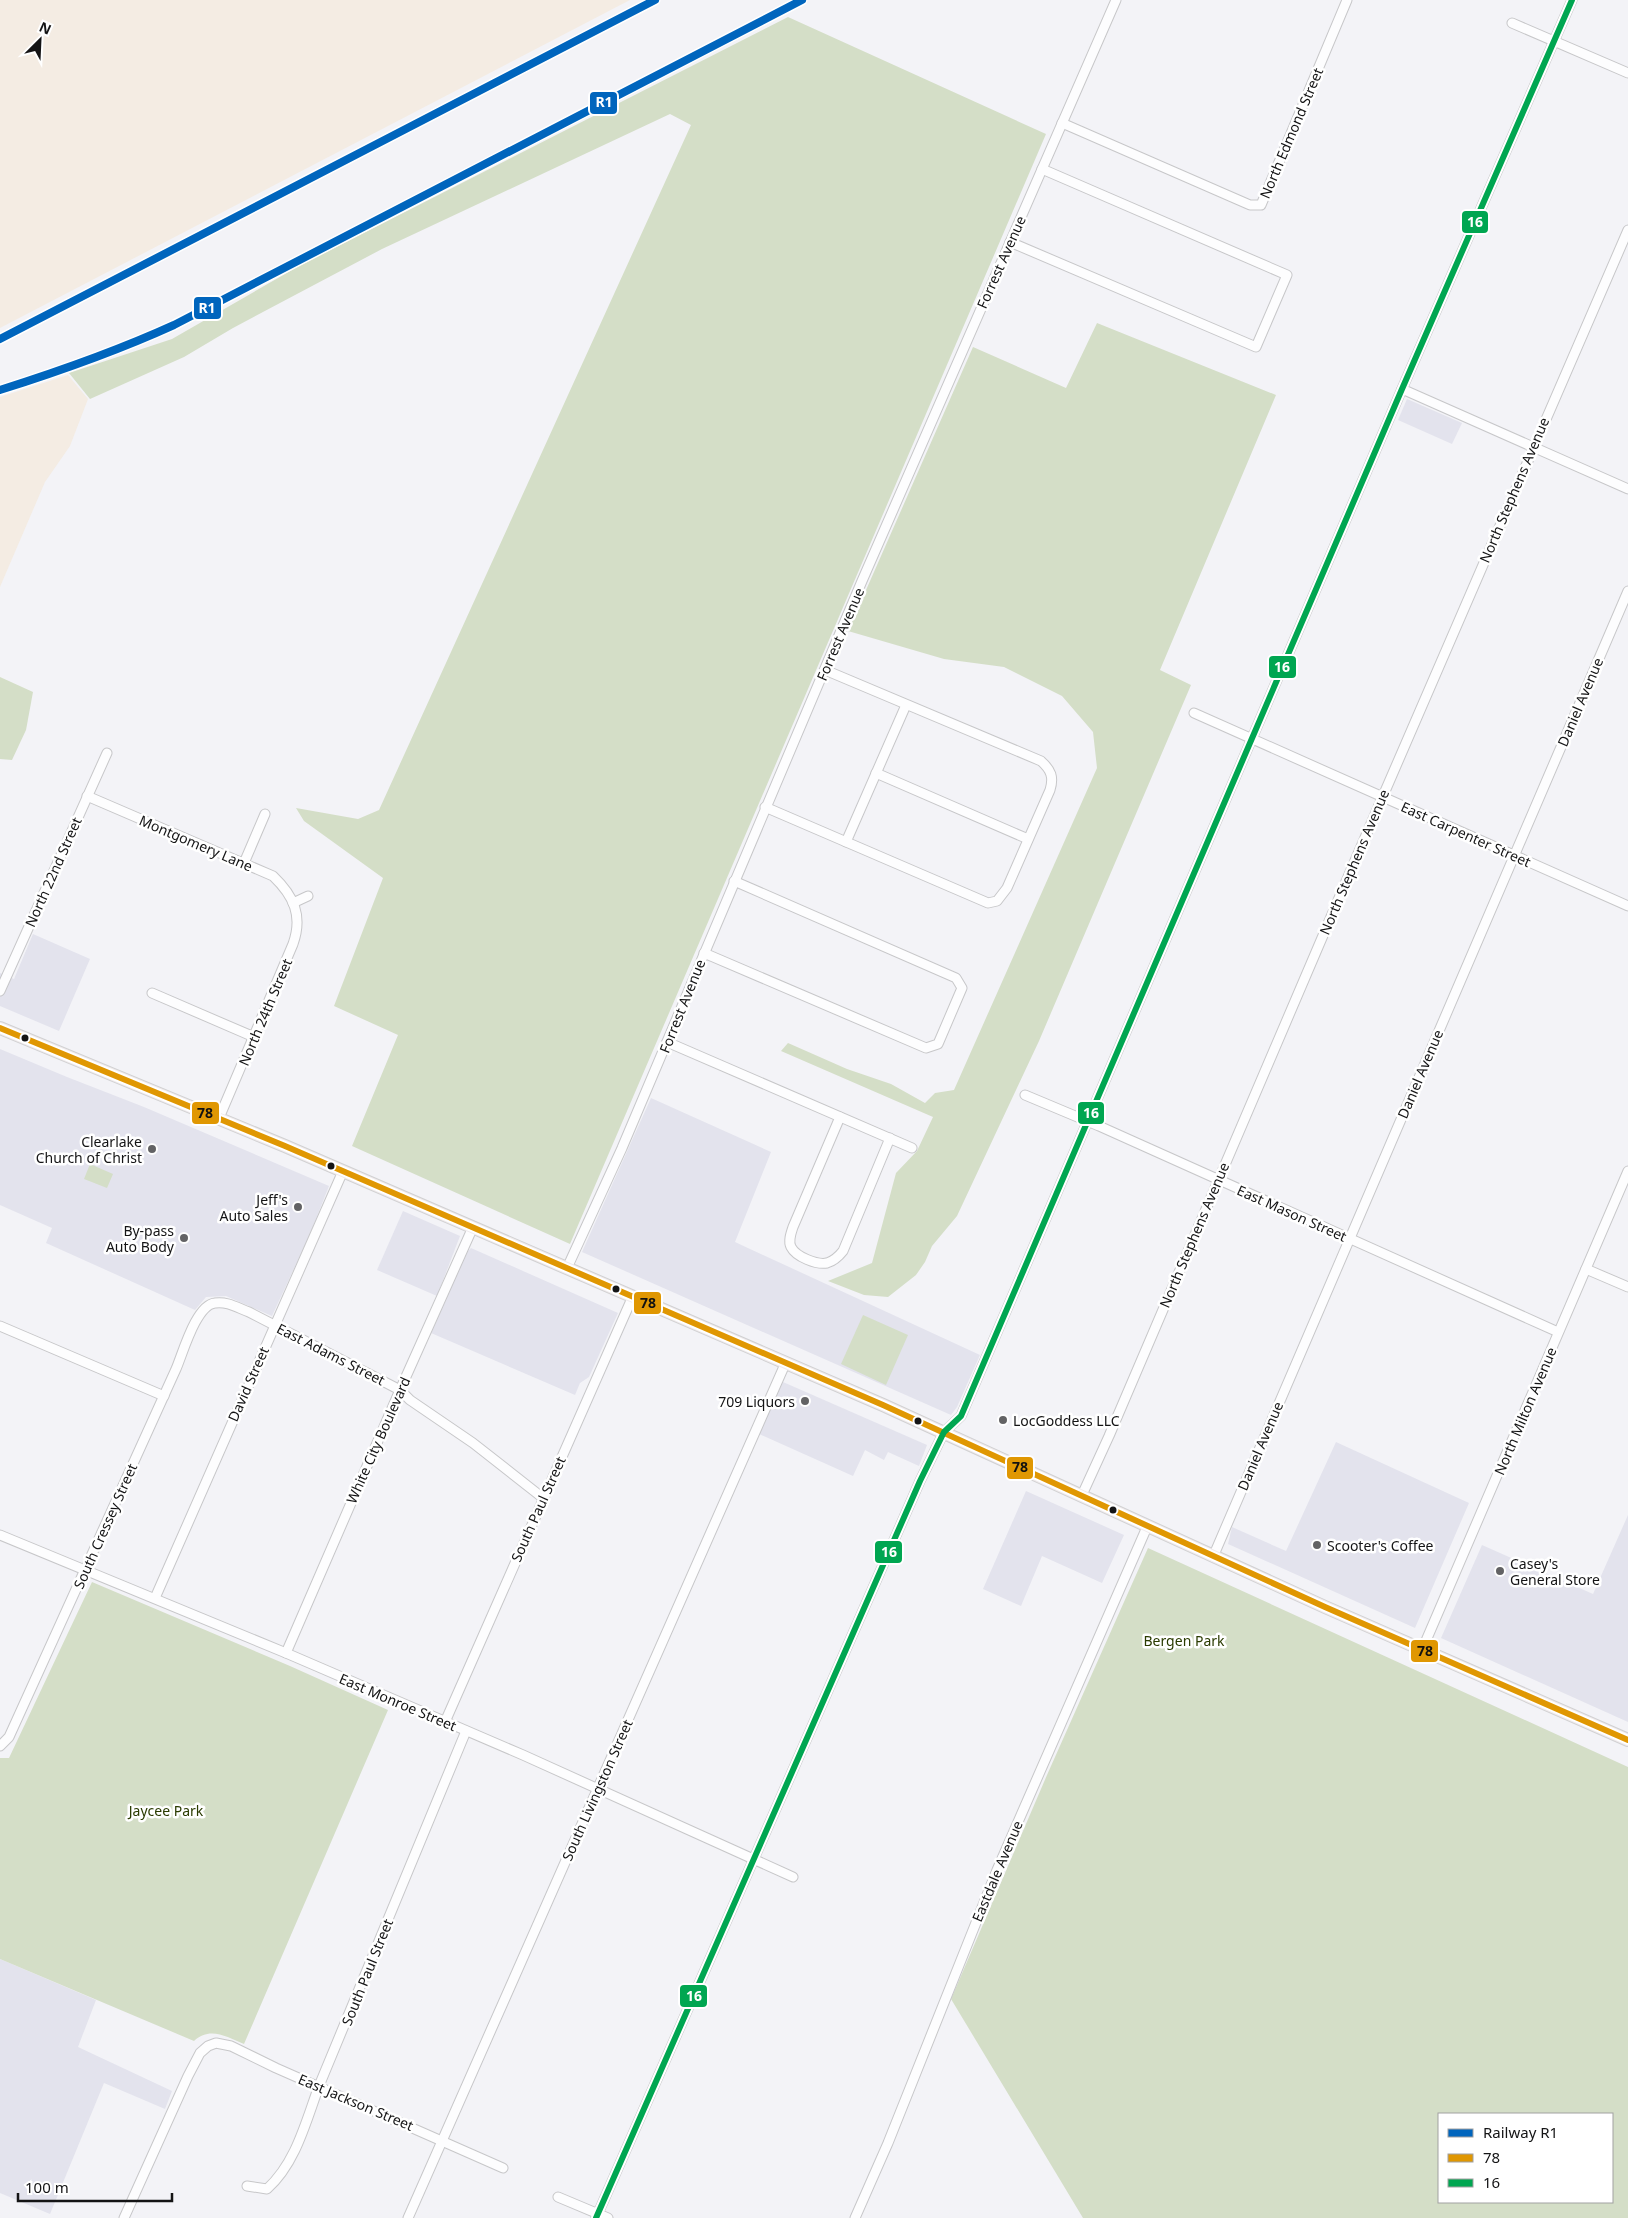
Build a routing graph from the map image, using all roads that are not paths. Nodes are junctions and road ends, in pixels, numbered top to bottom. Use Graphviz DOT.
graph roads {
  1 [pos="1116,0"];
  2 [pos="1348,0"];
  3 [pos="1572,0"];
  4 [pos="1512,23"];
  5 [pos="1555,40"];
  6 [pos="1628,73"];
  7 [pos="1062,124"];
  8 [pos="1042,169"];
  9 [pos="1628,230"];
  10 [pos="1010,242"];
  11 [pos="1402,390"];
  12 [pos="1533,448"];
  13 [pos="1628,489"];
  14 [pos="1628,591"];
  15 [pos="825,670"];
  16 [pos="906,705"];
  17 [pos="1194,713"];
  18 [pos="1252,738"];
  19 [pos="107,753"];
  20 [pos="876,773"];
  21 [pos="87,796"];
  22 [pos="1382,797"];
  23 [pos="766,807"];
  24 [pos="265,814"];
  25 [pos="1028,838"];
  26 [pos="846,842"];
  27 [pos="1514,855"];
  28 [pos="244,863"];
  29 [pos="734,881"];
  30 [pos="308,896"];
  31 [pos="293,903"];
  32 [pos="1628,906"];
  33 [pos="704,953"];
  34 [pos="0,990"];
  35 [pos="152,994"];
  36 [pos="0,1028"];
  37 [pos="254,1037"];
  38 [pos="667,1042"];
  39 [pos="1025,1095"];
  40 [pos="840,1117"];
  41 [pos="219,1118"];
  42 [pos="1088,1122"];
  43 [pos="890,1138"];
  44 [pos="912,1148"];
  45 [pos="343,1171"];
  46 [pos="1628,1171"];
  47 [pos="1218,1180"];
  48 [pos="473,1227"];
  49 [pos="1349,1238"];
  50 [pos="568,1268"];
  51 [pos="1586,1269"];
  52 [pos="1628,1287"];
  53 [pos="633,1296"];
  54 [pos="206,1306"];
  55 [pos="274,1324"];
  56 [pos="0,1326"];
  57 [pos="1558,1332"];
  58 [pos="786,1362"];
  59 [pos="400,1390"];
  60 [pos="164,1396"];
  61 [pos="944,1432"];
  62 [pos="1082,1495"];
  63 [pos="543,1498"];
  64 [pos="1147,1527"];
  65 [pos="0,1534"];
  66 [pos="1213,1557"];
  67 [pos="86,1570"];
  68 [pos="155,1598"];
  69 [pos="1422,1650"];
  70 [pos="286,1653"];
  71 [pos="445,1722"];
  72 [pos="466,1731"];
  73 [pos="1628,1740"];
  74 [pos="0,1746"];
  75 [pos="596,1790"];
  76 [pos="754,1860"];
  77 [pos="793,1877"];
  78 [pos="319,2086"];
  79 [pos="443,2140"];
  80 [pos="503,2168"];
  81 [pos="247,2186"];
  82 [pos="558,2197"];
  83 [pos="597,2216"];
  84 [pos="124,2218"];
  85 [pos="408,2218"];
  86 [pos="608,2218"];
  87 [pos="855,2218"];
  1 -- 7 [label="street, Forrest Avenue"];
  2 -- 7 [label="street, North Edmond Street"];
  3 -- 5 [label="street"];
  4 -- 5 [label="street"];
  5 -- 6 [label="street"];
  5 -- 11 [label="street"];
  7 -- 8 [label="street, Forrest Avenue"];
  8 -- 10 [label="street, Forrest Avenue"];
  8 -- 10 [label="street"];
  9 -- 12 [label="street, North Stephens Avenue"];
  10 -- 15 [label="street, Forrest Avenue"];
  11 -- 12 [label="street"];
  11 -- 18 [label="street"];
  12 -- 13 [label="street"];
  12 -- 22 [label="street, North Stephens Avenue"];
  14 -- 27 [label="street, Daniel Avenue"];
  15 -- 16 [label="street"];
  15 -- 23 [label="street, Forrest Avenue"];
  16 -- 20 [label="street"];
  16 -- 25 [label="street"];
  17 -- 18 [label="street, East Carpenter Street"];
  18 -- 22 [label="street, East Carpenter Street"];
  18 -- 42 [label="street"];
  19 -- 21 [label="street, North 22nd Street"];
  20 -- 25 [label="street"];
  20 -- 26 [label="street"];
  21 -- 28 [label="street, Montgomery Lane"];
  21 -- 34 [label="street, North 22nd Street"];
  22 -- 27 [label="street, East Carpenter Street"];
  22 -- 47 [label="street, North Stephens Avenue"];
  23 -- 26 [label="street"];
  23 -- 29 [label="street, Forrest Avenue"];
  24 -- 28 [label="street"];
  25 -- 26 [label="street"];
  27 -- 32 [label="street, East Carpenter Street"];
  27 -- 49 [label="street, Daniel Avenue"];
  28 -- 31 [label="street, Montgomery Lane"];
  29 -- 33 [label="street, Forrest Avenue"];
  29 -- 33 [label="street"];
  30 -- 31 [label="street"];
  31 -- 37 [label="street, North 24th Street"];
  33 -- 38 [label="street, Forrest Avenue"];
  35 -- 37 [label="street"];
  36 -- 41 [label="main road"];
  37 -- 41 [label="street, North 24th Street"];
  38 -- 40 [label="street"];
  38 -- 50 [label="street, Forrest Avenue"];
  39 -- 42 [label="street, East Mason Street"];
  40 -- 43 [label="street"];
  40 -- 43 [label="street"];
  41 -- 45 [label="main road"];
  42 -- 47 [label="street, East Mason Street"];
  42 -- 61 [label="street"];
  43 -- 44 [label="street"];
  45 -- 48 [label="main road"];
  45 -- 55 [label="street, David Street"];
  46 -- 51 [label="street, North Milton Avenue"];
  47 -- 49 [label="street, East Mason Street"];
  47 -- 62 [label="street, North Stephens Avenue"];
  48 -- 50 [label="main road"];
  48 -- 59 [label="street, White City Boulevard"];
  49 -- 57 [label="street, East Mason Street"];
  49 -- 66 [label="street, Daniel Avenue"];
  50 -- 53 [label="main road"];
  51 -- 52 [label="street"];
  51 -- 57 [label="street, North Milton Avenue"];
  53 -- 58 [label="main road"];
  53 -- 63 [label="street, South Paul Street"];
  54 -- 55 [label="street, East Adams Street"];
  54 -- 60 [label="street, South Cressey Street"];
  55 -- 59 [label="street, East Adams Street"];
  55 -- 68 [label="street, David Street"];
  56 -- 60 [label="street"];
  57 -- 69 [label="street, North Milton Avenue"];
  58 -- 61 [label="main road"];
  58 -- 75 [label="street, South Livingston Street"];
  59 -- 63 [label="street, East Adams Street"];
  59 -- 70 [label="street, White City Boulevard"];
  60 -- 67 [label="street, South Cressey Street"];
  61 -- 62 [label="main road"];
  61 -- 76 [label="street"];
  62 -- 64 [label="main road"];
  63 -- 71 [label="street, South Paul Street"];
  64 -- 66 [label="main road"];
  64 -- 87 [label="street, Eastdale Avenue"];
  65 -- 67 [label="street, East Monroe Street"];
  66 -- 69 [label="main road"];
  67 -- 68 [label="street, East Monroe Street"];
  67 -- 74 [label="street, South Cressey Street"];
  68 -- 70 [label="street, East Monroe Street"];
  69 -- 73 [label="main road"];
  70 -- 71 [label="street, East Monroe Street"];
  71 -- 72 [label="street, East Monroe Street"];
  72 -- 75 [label="street, East Monroe Street"];
  72 -- 78 [label="street, South Paul Street"];
  75 -- 76 [label="street, East Monroe Street"];
  75 -- 79 [label="street, South Livingston Street"];
  76 -- 77 [label="street, East Monroe Street"];
  76 -- 83 [label="street"];
  78 -- 79 [label="street, East Jackson Street"];
  78 -- 81 [label="street, South Paul Street"];
  78 -- 84 [label="street, East Jackson Street"];
  79 -- 80 [label="street, East Jackson Street"];
  79 -- 85 [label="street, South Livingston Street"];
  82 -- 83 [label="street"];
  83 -- 86 [label="street"];
}
